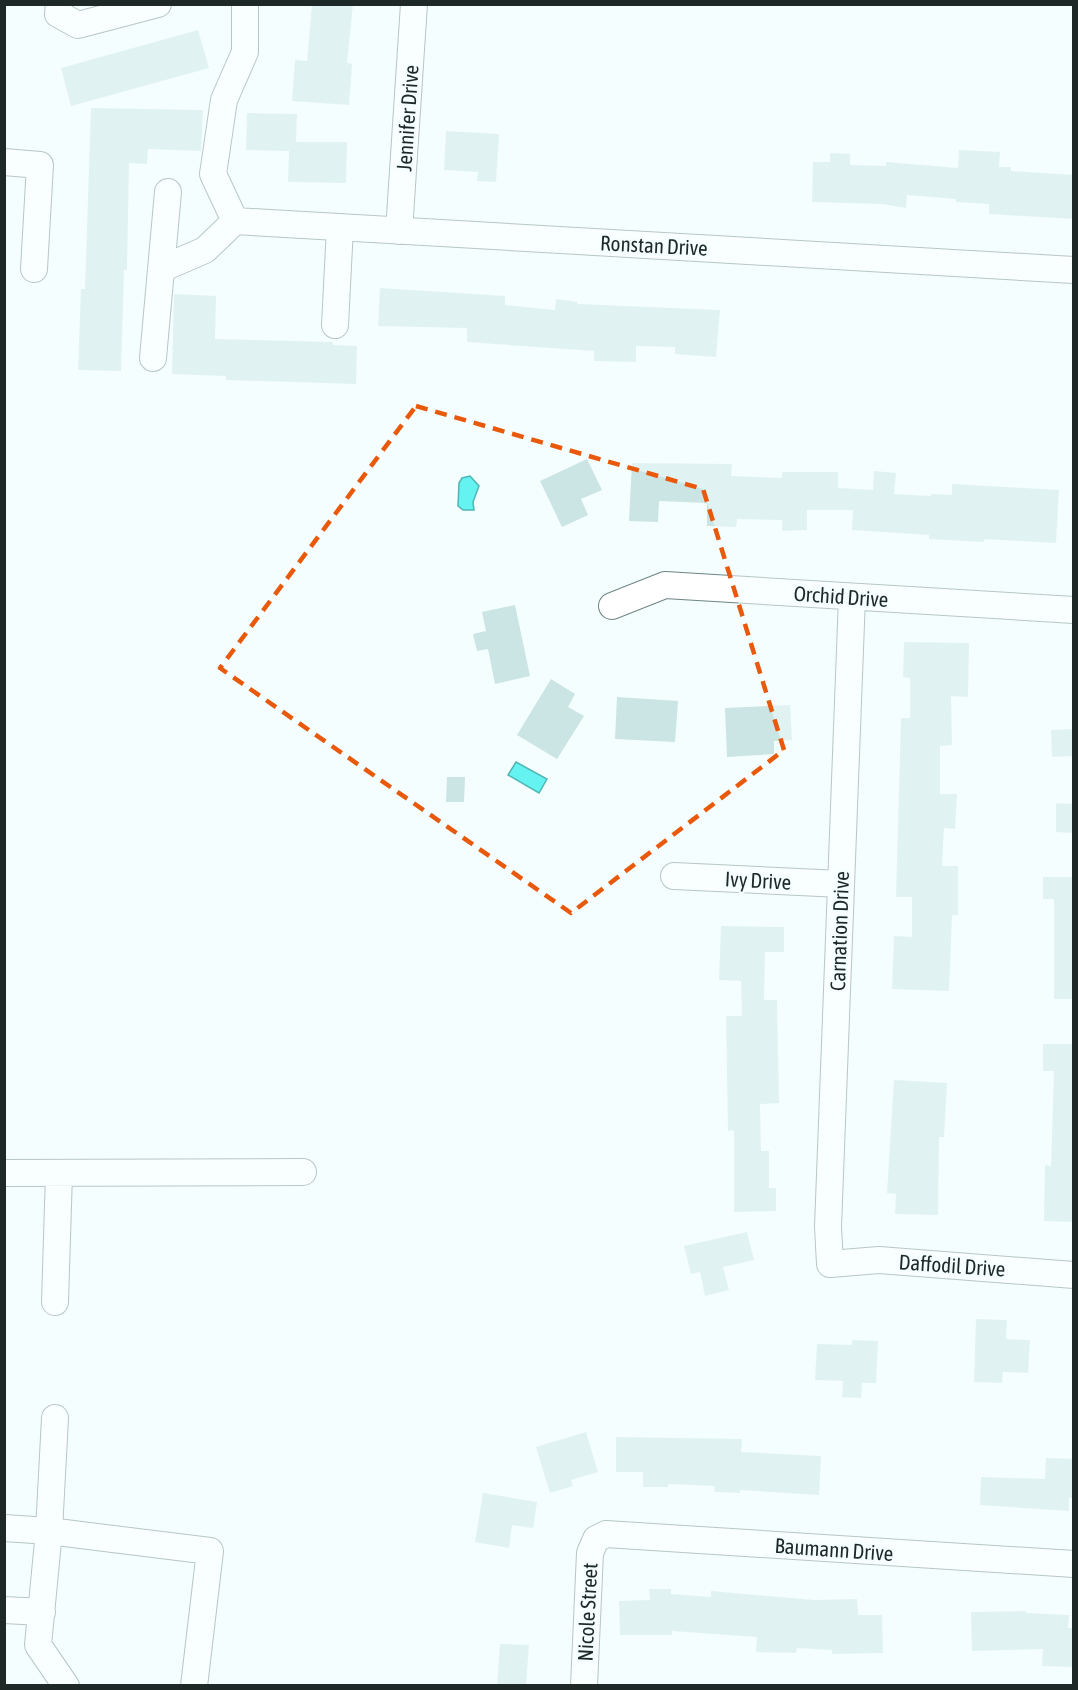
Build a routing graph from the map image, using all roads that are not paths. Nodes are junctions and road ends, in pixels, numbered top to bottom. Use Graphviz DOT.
graph roads {
  1 [pos="59,4"];
  2 [pos="158,4"];
  3 [pos="245,4"];
  4 [pos="414,4"];
  5 [pos="4,162"];
  6 [pos="168,192"];
  7 [pos="235,221"];
  8 [pos="340,227"];
  9 [pos="399,231"];
  10 [pos="34,269"];
  11 [pos="161,269"];
  12 [pos="1074,270"];
  13 [pos="335,325"];
  14 [pos="153,358"];
  15 [pos="852,597"];
  16 [pos="612,606"];
  17 [pos="1074,610"];
  18 [pos="674,876"];
  19 [pos="841,884"];
  20 [pos="4,1173"];
  21 [pos="59,1173"];
  22 [pos="303,1173"];
  23 [pos="830,1264"];
  24 [pos="1074,1275"];
  25 [pos="55,1302"];
  26 [pos="55,1418"];
  27 [pos="4,1528"];
  28 [pos="50,1531"];
  29 [pos="596,1539"];
  30 [pos="1074,1564"];
  31 [pos="4,1610"];
  32 [pos="42,1612"];
  33 [pos="66,1686"];
  34 [pos="194,1686"];
  35 [pos="584,1686"];
  1 -- 2 [label="street"];
  3 -- 7 [label="street"];
  4 -- 9 [label="street, Jennifer Drive"];
  5 -- 10 [label="street"];
  6 -- 11 [label="street"];
  7 -- 8 [label="street, Ronstan Drive"];
  7 -- 11 [label="street"];
  8 -- 9 [label="street, Ronstan Drive"];
  8 -- 13 [label="street"];
  9 -- 12 [label="street, Ronstan Drive"];
  11 -- 14 [label="street"];
  15 -- 16 [label="street, Orchid Drive"];
  15 -- 17 [label="street, Orchid Drive"];
  15 -- 19 [label="street, Carnation Drive"];
  18 -- 19 [label="street, Ivy Drive"];
  19 -- 23 [label="street, Carnation Drive"];
  20 -- 21 [label="street"];
  21 -- 22 [label="street"];
  21 -- 25 [label="street"];
  23 -- 24 [label="street, Daffodil Drive"];
  26 -- 28 [label="street"];
  27 -- 28 [label="street"];
  28 -- 32 [label="street"];
  28 -- 34 [label="street"];
  29 -- 30 [label="street, Baumann Drive"];
  29 -- 35 [label="street, Nicole Street"];
  31 -- 32 [label="street"];
  32 -- 33 [label="street"];
}
